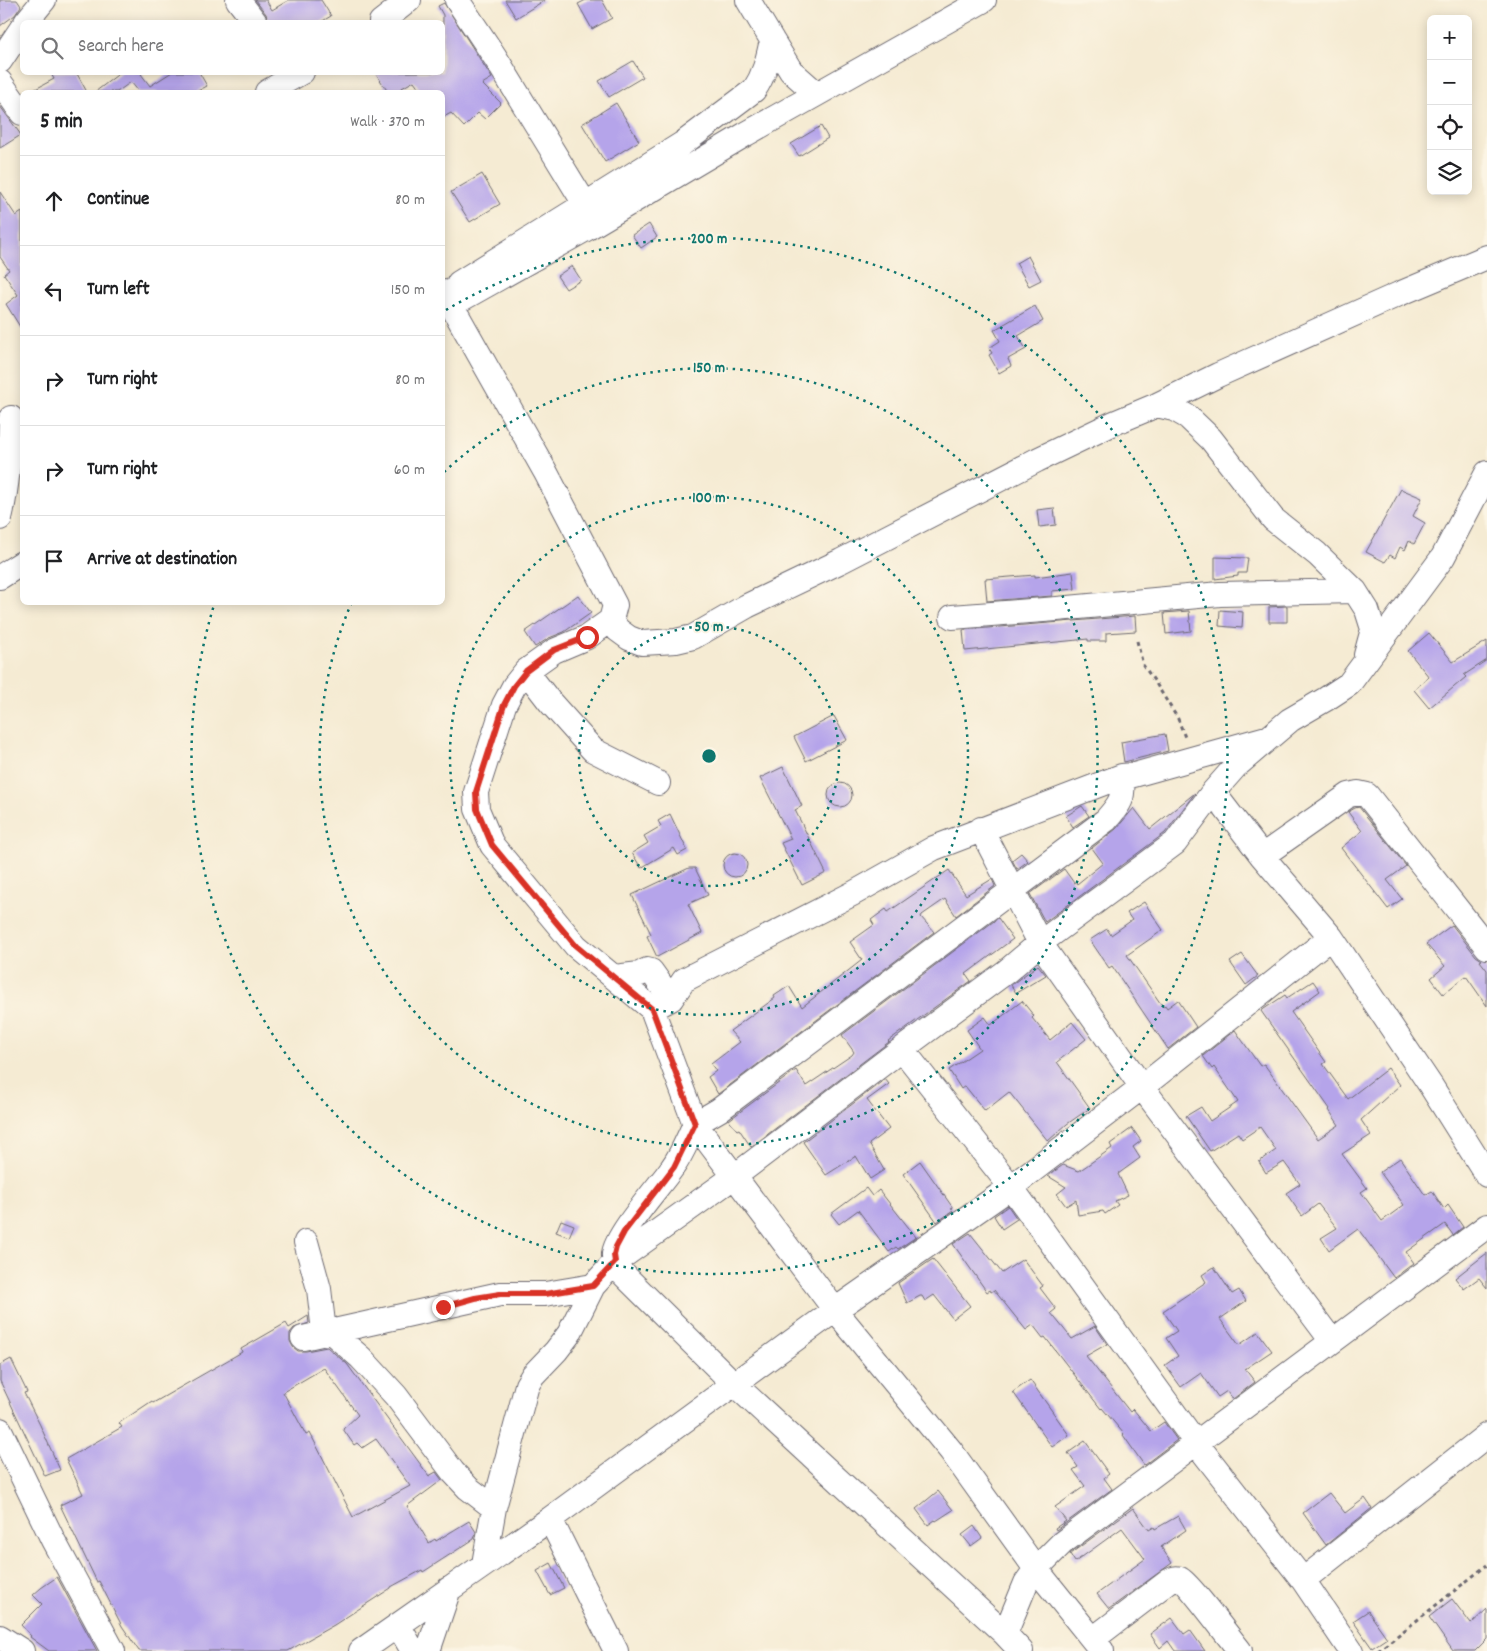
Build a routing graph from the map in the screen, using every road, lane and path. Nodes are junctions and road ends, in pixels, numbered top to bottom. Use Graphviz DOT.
graph roads {
  1 [pos="44,0"];
  2 [pos="238,0"];
  3 [pos="410,0"];
  4 [pos="457,0"];
  5 [pos="748,0"];
  6 [pos="984,0"];
  7 [pos="28,20"];
  8 [pos="253,20"];
  9 [pos="384,20"];
  10 [pos="20,31"];
  11 [pos="772,40"];
  12 [pos="0,61"];
  13 [pos="291,75"];
  14 [pos="0,82"];
  15 [pos="270,90"];
  16 [pos="817,94"];
  17 [pos="20,109"];
  18 [pos="746,134"];
  19 [pos="682,144"];
  20 [pos="585,204"];
  21 [pos="1487,257"];
  22 [pos="446,297"];
  23 [pos="1157,406"];
  24 [pos="11,418"];
  25 [pos="1487,474"];
  26 [pos="0,518"];
  27 [pos="20,564"];
  28 [pos="0,577"];
  29 [pos="1355,590"];
  30 [pos="952,617"];
  31 [pos="611,620"];
  32 [pos="1137,641"];
  33 [pos="1364,661"];
  34 [pos="526,671"];
  35 [pos="1270,737"];
  36 [pos="1200,758"];
  37 [pos="1122,776"];
  38 [pos="658,784"];
  39 [pos="1214,792"];
  40 [pos="981,829"];
  41 [pos="1262,856"];
  42 [pos="1013,890"];
  43 [pos="1331,937"];
  44 [pos="1040,942"];
  45 [pos="1487,947"];
  46 [pos="662,1004"];
  47 [pos="902,1049"];
  48 [pos="1142,1087"];
  49 [pos="695,1124"];
  50 [pos="1487,1175"];
  51 [pos="735,1176"];
  52 [pos="1011,1187"];
  53 [pos="1487,1226"];
  54 [pos="306,1242"];
  55 [pos="615,1262"];
  56 [pos="593,1286"];
  57 [pos="835,1310"];
  58 [pos="330,1331"];
  59 [pos="302,1338"];
  60 [pos="1332,1342"];
  61 [pos="733,1384"];
  62 [pos="0,1430"];
  63 [pos="1487,1435"];
  64 [pos="1196,1443"];
  65 [pos="494,1508"];
  66 [pos="550,1519"];
  67 [pos="484,1564"];
  68 [pos="1487,1565"];
  69 [pos="1036,1569"];
  70 [pos="1303,1580"];
  71 [pos="450,1589"];
  72 [pos="398,1625"];
  73 [pos="0,1637"];
  74 [pos="1012,1645"];
  75 [pos="1097,1645"];
  76 [pos="22,1651"];
  77 [pos="113,1651"];
  78 [pos="361,1651"];
  79 [pos="413,1651"];
  80 [pos="428,1651"];
  81 [pos="616,1651"];
  82 [pos="1240,1651"];
  83 [pos="1351,1651"];
  84 [pos="1378,1651"];
  1 -- 7 [label="street"];
  2 -- 8 [label="street"];
  3 -- 9 [label="street"];
  4 -- 20 [label="street"];
  5 -- 11 [label="street"];
  6 -- 16 [label="street"];
  10 -- 12 [label="street"];
  11 -- 16 [label="street"];
  11 -- 19 [label="street"];
  13 -- 15 [label="street"];
  14 -- 17 [label="street"];
  16 -- 18 [label="street"];
  18 -- 19 [label="street"];
  18 -- 22 [label="street"];
  19 -- 20 [label="street"];
  20 -- 22 [label="street"];
  21 -- 23 [label="street"];
  22 -- 31 [label="street"];
  23 -- 29 [label="street"];
  23 -- 31 [label="street"];
  24 -- 26 [label="street"];
  25 -- 33 [label="street"];
  27 -- 28 [label="street"];
  29 -- 30 [label="street"];
  29 -- 33 [label="street"];
  31 -- 34 [label="street"];
  32 -- 36 [label="path"];
  33 -- 35 [label="street"];
  34 -- 38 [label="street"];
  34 -- 46 [label="street"];
  35 -- 36 [label="street"];
  35 -- 39 [label="street"];
  36 -- 37 [label="street"];
  37 -- 40 [label="street"];
  37 -- 42 [label="street"];
  39 -- 41 [label="street"];
  39 -- 44 [label="street"];
  40 -- 42 [label="street"];
  40 -- 46 [label="street"];
  41 -- 43 [label="street"];
  41 -- 45 [label="street"];
  42 -- 44 [label="street"];
  42 -- 49 [label="street"];
  43 -- 48 [label="street"];
  43 -- 50 [label="street"];
  44 -- 47 [label="street"];
  44 -- 48 [label="street"];
  46 -- 49 [label="street"];
  47 -- 51 [label="street"];
  47 -- 52 [label="street"];
  48 -- 52 [label="street"];
  48 -- 60 [label="street"];
  49 -- 51 [label="street"];
  49 -- 55 [label="street"];
  51 -- 55 [label="street"];
  51 -- 57 [label="street"];
  52 -- 57 [label="street"];
  52 -- 64 [label="street"];
  53 -- 60 [label="street"];
  54 -- 58 [label="street"];
  55 -- 56 [label="street"];
  55 -- 61 [label="street"];
  56 -- 58 [label="street"];
  56 -- 65 [label="street"];
  57 -- 61 [label="street"];
  57 -- 69 [label="street"];
  58 -- 59 [label="street"];
  58 -- 65 [label="street"];
  60 -- 64 [label="street"];
  61 -- 66 [label="street"];
  61 -- 74 [label="street"];
  62 -- 77 [label="street"];
  63 -- 70 [label="street"];
  64 -- 69 [label="street"];
  64 -- 70 [label="street"];
  65 -- 67 [label="street"];
  66 -- 67 [label="street"];
  66 -- 81 [label="street"];
  67 -- 71 [label="street"];
  68 -- 84 [label="path"];
  69 -- 74 [label="street"];
  69 -- 75 [label="street"];
  70 -- 83 [label="street"];
  71 -- 72 [label="street"];
  71 -- 80 [label="street"];
  72 -- 78 [label="street"];
  72 -- 79 [label="street"];
  73 -- 76 [label="street"];
  75 -- 82 [label="street"];
}
